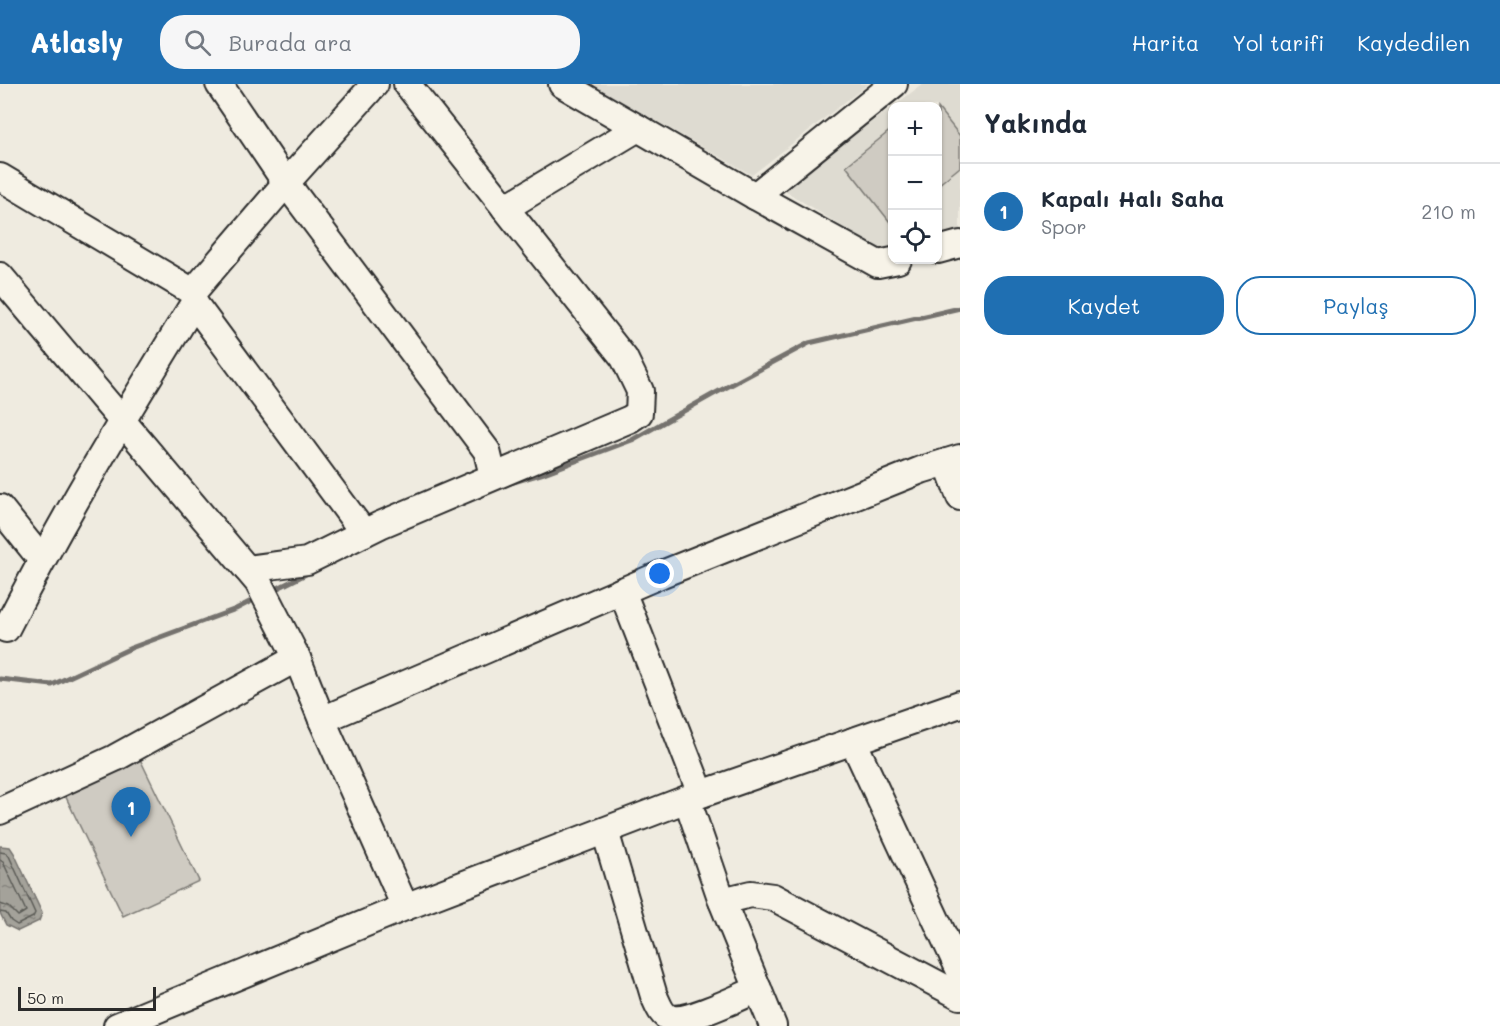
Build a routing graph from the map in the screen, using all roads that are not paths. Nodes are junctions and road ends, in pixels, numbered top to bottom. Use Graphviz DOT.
graph roads {
  1 [pos="219,84"];
  2 [pos="375,84"];
  3 [pos="407,84"];
  4 [pos="562,84"];
  5 [pos="894,84"];
  6 [pos="638,128"];
  7 [pos="0,178"];
  8 [pos="286,183"];
  9 [pos="755,196"];
  10 [pos="506,208"];
  11 [pos="960,244"];
  12 [pos="942,249"];
  13 [pos="888,262"];
  14 [pos="0,276"];
  15 [pos="194,298"];
  16 [pos="121,421"];
  17 [pos="954,460"];
  18 [pos="493,476"];
  19 [pos="960,497"];
  20 [pos="0,508"];
  21 [pos="364,533"];
  22 [pos="41,559"];
  23 [pos="252,575"];
  24 [pos="622,591"];
  25 [pos="6,629"];
  26 [pos="297,658"];
  27 [pos="960,704"];
  28 [pos="322,720"];
  29 [pos="853,741"];
  30 [pos="694,796"];
  31 [pos="0,811"];
  32 [pos="604,831"];
  33 [pos="722,901"];
  34 [pos="405,907"];
  35 [pos="960,970"];
  36 [pos="758,989"];
  37 [pos="960,996"];
  38 [pos="117,1026"];
  39 [pos="773,1026"];
  1 -- 8 [label="street"];
  2 -- 8 [label="street"];
  3 -- 10 [label="street"];
  4 -- 6 [label="street"];
  5 -- 9 [label="street"];
  6 -- 9 [label="street"];
  6 -- 10 [label="street"];
  7 -- 15 [label="street"];
  8 -- 15 [label="street"];
  8 -- 18 [label="street"];
  9 -- 13 [label="street"];
  10 -- 18 [label="street"];
  11 -- 12 [label="street"];
  14 -- 16 [label="street"];
  15 -- 16 [label="street"];
  15 -- 21 [label="street"];
  16 -- 22 [label="street"];
  16 -- 23 [label="street"];
  17 -- 19 [label="street"];
  17 -- 24 [label="street"];
  18 -- 21 [label="street"];
  20 -- 22 [label="street"];
  21 -- 23 [label="street"];
  22 -- 25 [label="street"];
  23 -- 26 [label="street"];
  24 -- 28 [label="street"];
  24 -- 30 [label="street"];
  26 -- 28 [label="street"];
  26 -- 31 [label="street"];
  27 -- 29 [label="street"];
  28 -- 34 [label="street"];
  29 -- 30 [label="street"];
  29 -- 35 [label="street"];
  30 -- 32 [label="street"];
  30 -- 33 [label="street"];
  32 -- 34 [label="street"];
  32 -- 36 [label="street"];
  33 -- 36 [label="street"];
  33 -- 37 [label="street"];
  34 -- 38 [label="street"];
  36 -- 39 [label="street"];
}
